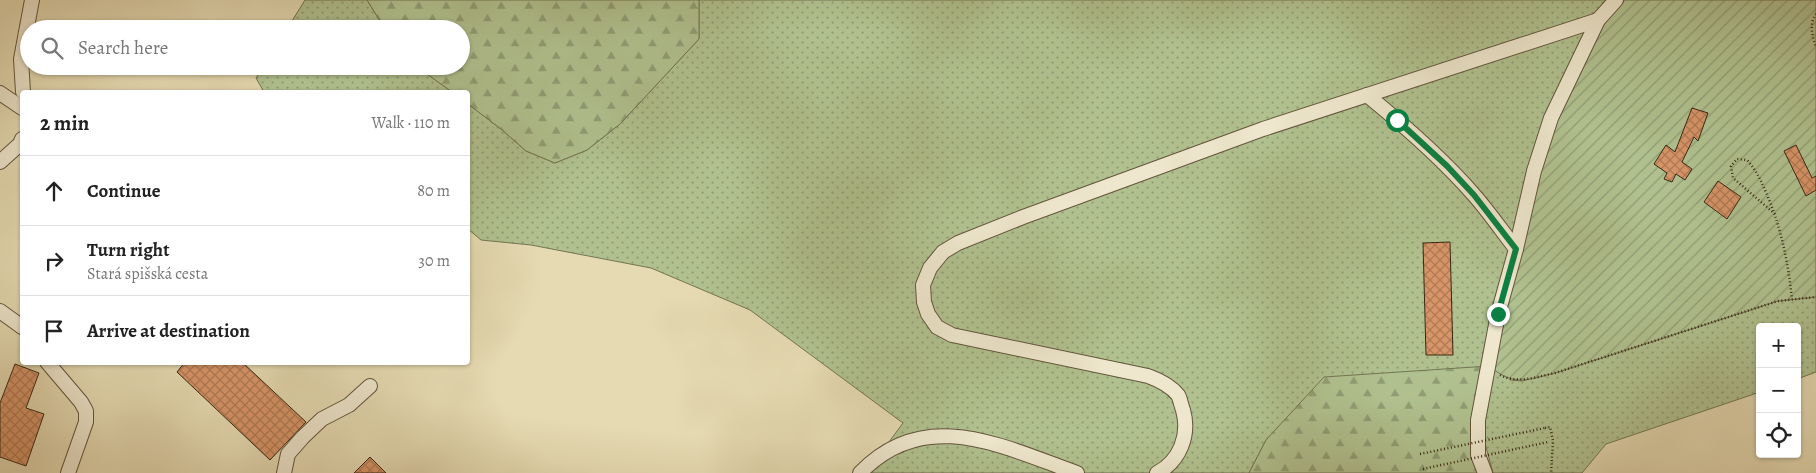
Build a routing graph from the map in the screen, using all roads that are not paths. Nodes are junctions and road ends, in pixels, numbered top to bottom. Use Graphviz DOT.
graph roads {
  1 [pos="32,0"];
  2 [pos="1616,0"];
  3 [pos="28,20"];
  4 [pos="1598,20"];
  5 [pos="22,75"];
  6 [pos="23,90"];
  7 [pos="0,93"];
  8 [pos="1366,95"];
  9 [pos="20,107"];
  10 [pos="20,144"];
  11 [pos="0,162"];
  12 [pos="1516,249"];
  13 [pos="0,311"];
  14 [pos="20,326"];
  15 [pos="50,365"];
  16 [pos="370,386"];
  17 [pos="68,473"];
  18 [pos="284,473"];
  19 [pos="860,473"];
  20 [pos="1077,473"];
  21 [pos="1157,473"];
  22 [pos="1485,473"];
  1 -- 3 [label="street"];
  2 -- 4 [label="street"];
  4 -- 8 [label="street"];
  4 -- 12 [label="street"];
  5 -- 6 [label="street"];
  7 -- 9 [label="street"];
  8 -- 12 [label="street"];
  8 -- 21 [label="street"];
  10 -- 11 [label="street"];
  12 -- 22 [label="street"];
  13 -- 14 [label="street"];
  15 -- 17 [label="street"];
  16 -- 18 [label="street"];
  19 -- 20 [label="street"];
}
